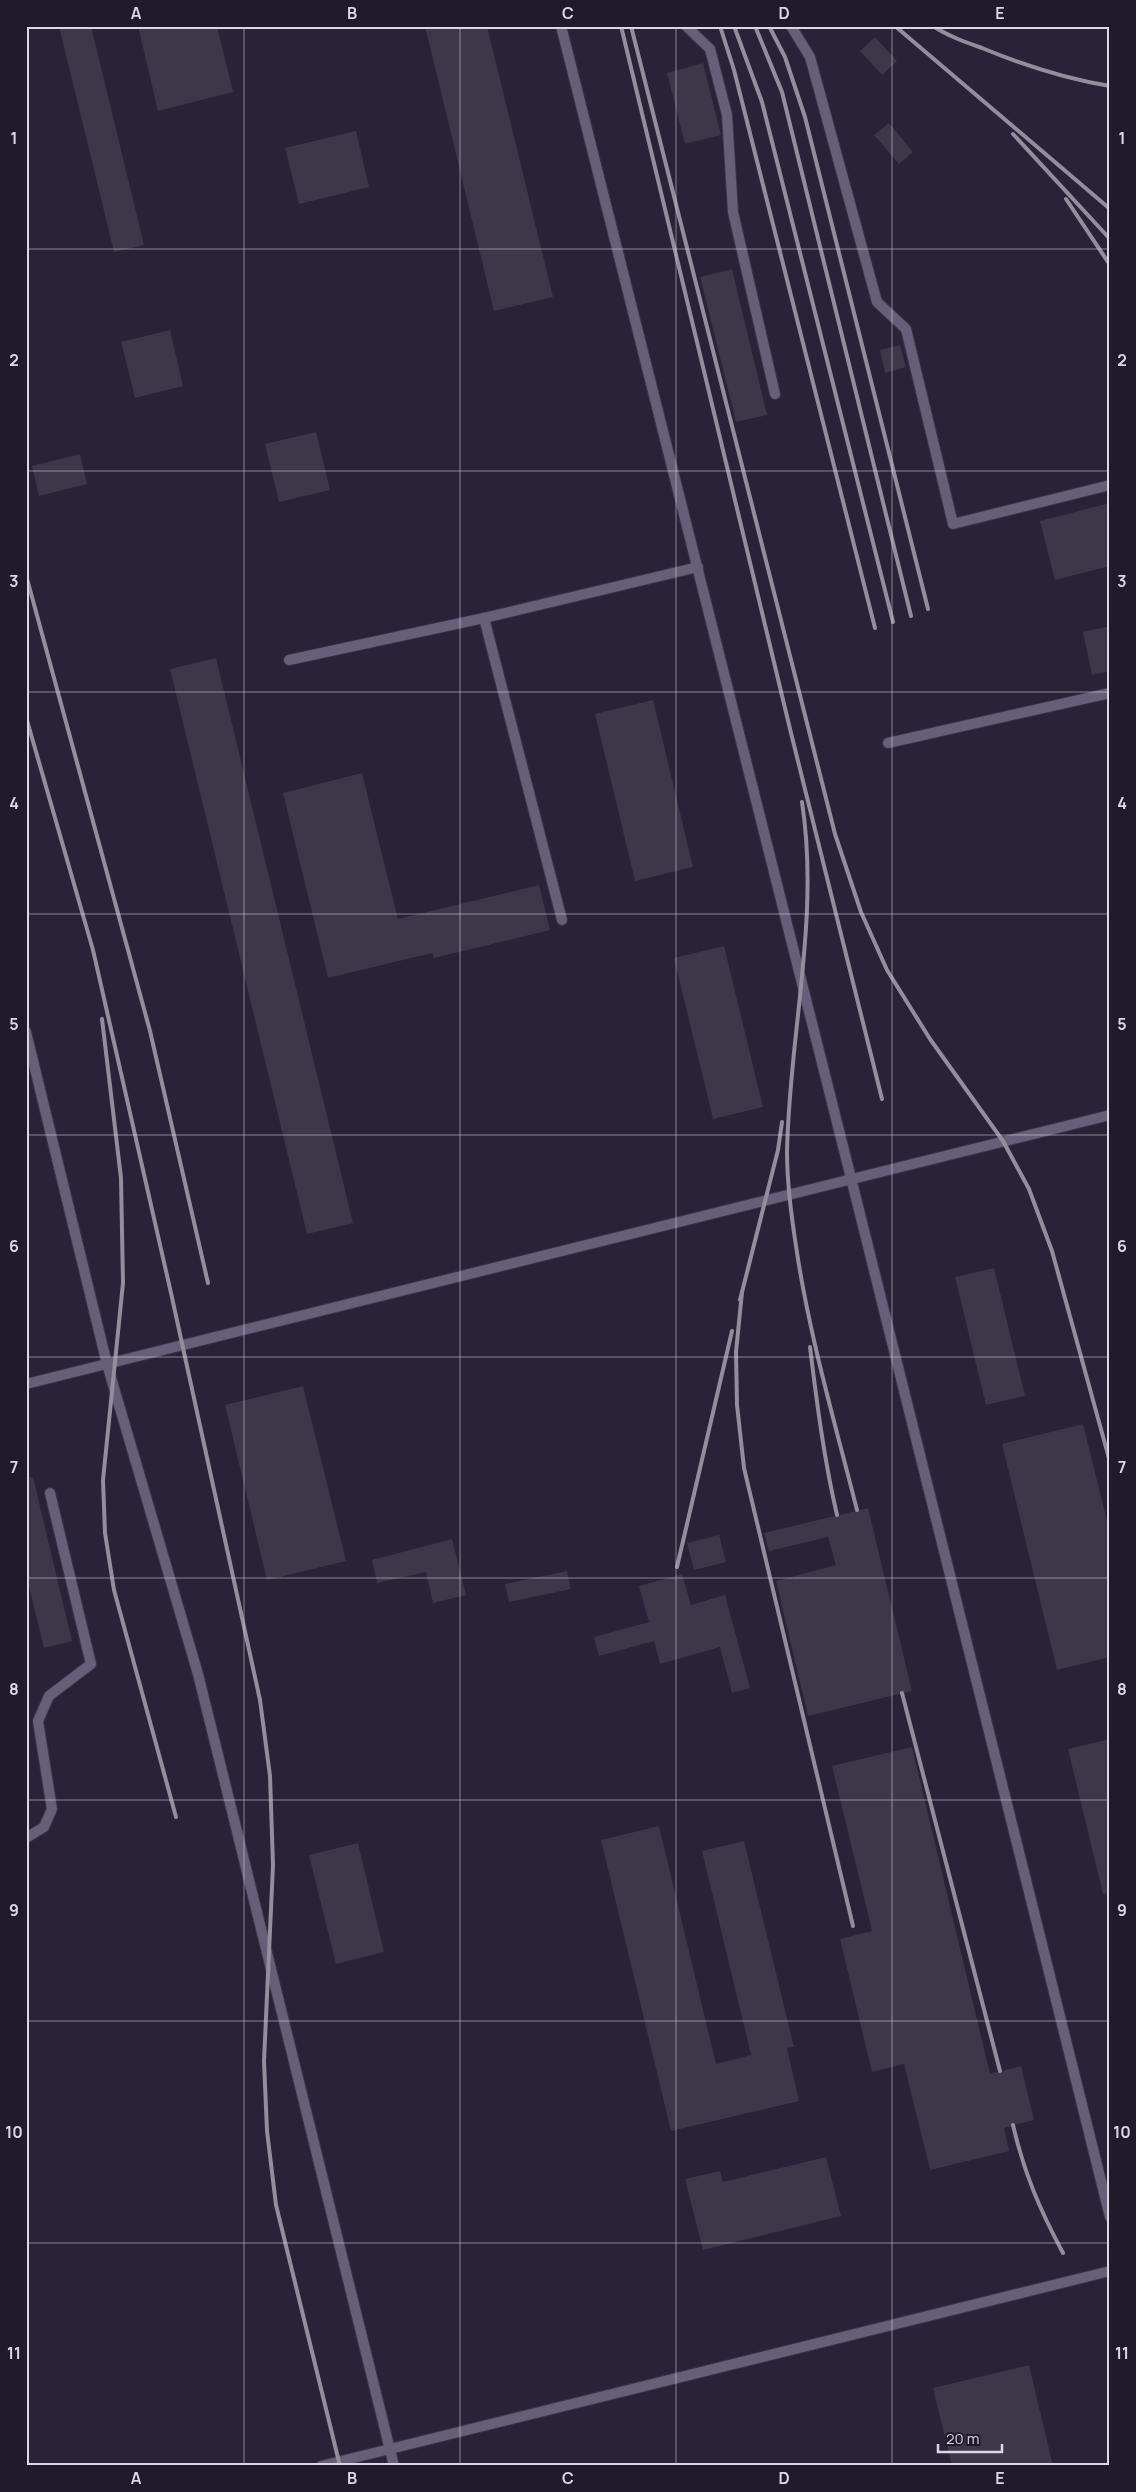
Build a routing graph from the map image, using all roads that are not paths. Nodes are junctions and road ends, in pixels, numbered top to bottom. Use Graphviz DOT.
graph roads {
  1 [pos="561,26"];
  2 [pos="686,26"];
  3 [pos="791,26"];
  4 [pos="775,394"];
  5 [pos="1110,485"];
  6 [pos="698,568"];
  7 [pos="484,618"];
  8 [pos="289,660"];
  9 [pos="1110,692"];
  10 [pos="888,743"];
  11 [pos="562,920"];
  12 [pos="26,1032"];
  13 [pos="1110,1115"];
  14 [pos="852,1178"];
  15 [pos="107,1364"];
  16 [pos="26,1384"];
  17 [pos="50,1493"];
  18 [pos="26,1838"];
  19 [pos="1110,2217"];
  20 [pos="1110,2271"];
  21 [pos="390,2449"];
  22 [pos="321,2466"];
  23 [pos="394,2466"];
  1 -- 6 [label="lane"];
  2 -- 4 [label="lane"];
  3 -- 5 [label="lane"];
  6 -- 7 [label="lane"];
  6 -- 14 [label="lane"];
  7 -- 8 [label="lane"];
  7 -- 11 [label="lane"];
  9 -- 10 [label="lane"];
  12 -- 15 [label="lane"];
  13 -- 14 [label="lane"];
  14 -- 15 [label="lane"];
  14 -- 19 [label="lane"];
  15 -- 16 [label="lane"];
  15 -- 21 [label="lane"];
  17 -- 18 [label="lane"];
  20 -- 21 [label="lane"];
  21 -- 22 [label="lane"];
  21 -- 23 [label="lane"];
}
